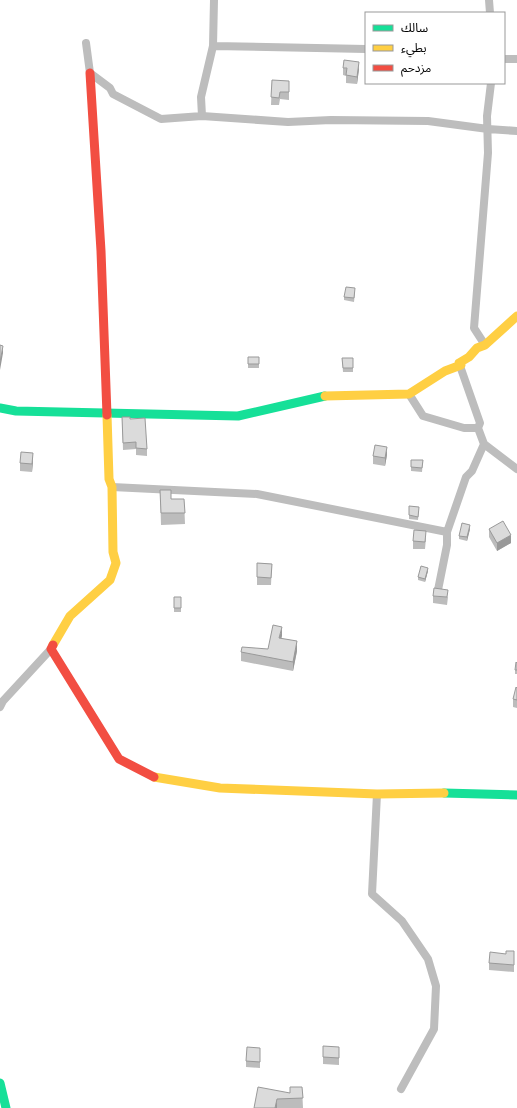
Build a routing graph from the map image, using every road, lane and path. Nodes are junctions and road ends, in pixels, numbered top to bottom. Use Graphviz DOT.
graph roads {
  1 [pos="214,0"];
  2 [pos="490,0"];
  3 [pos="490,12"];
  4 [pos="86,43"];
  5 [pos="213,46"];
  6 [pos="365,49"];
  7 [pos="505,59"];
  8 [pos="517,59"];
  9 [pos="90,73"];
  10 [pos="491,84"];
  11 [pos="202,116"];
  12 [pos="488,129"];
  13 [pos="517,131"];
  14 [pos="517,316"];
  15 [pos="485,345"];
  16 [pos="460,364"];
  17 [pos="409,394"];
  18 [pos="0,408"];
  19 [pos="105,413"];
  20 [pos="478,428"];
  21 [pos="484,444"];
  22 [pos="517,469"];
  23 [pos="112,487"];
  24 [pos="447,532"];
  25 [pos="438,590"];
  26 [pos="50,649"];
  27 [pos="0,707"];
  28 [pos="377,794"];
  29 [pos="517,795"];
  30 [pos="0,1083"];
  31 [pos="401,1089"];
  32 [pos="6,1108"];
  1 -- 5 [label="street"];
  2 -- 3 [label="street"];
  4 -- 9 [label="street"];
  5 -- 6 [label="street"];
  5 -- 11 [label="street"];
  7 -- 8 [label="street"];
  9 -- 11 [label="street"];
  9 -- 19 [label="street"];
  10 -- 12 [label="street"];
  11 -- 12 [label="street"];
  12 -- 13 [label="street"];
  12 -- 15 [label="street"];
  14 -- 15 [label="street"];
  15 -- 16 [label="street"];
  16 -- 17 [label="street"];
  16 -- 20 [label="street"];
  17 -- 19 [label="street"];
  17 -- 20 [label="street"];
  18 -- 19 [label="street"];
  19 -- 23 [label="street"];
  20 -- 21 [label="street"];
  21 -- 22 [label="street"];
  21 -- 24 [label="street"];
  23 -- 24 [label="street"];
  23 -- 26 [label="street"];
  24 -- 25 [label="street"];
  26 -- 27 [label="street"];
  26 -- 28 [label="street"];
  28 -- 29 [label="street"];
  28 -- 31 [label="street"];
  30 -- 32 [label="street"];
}
